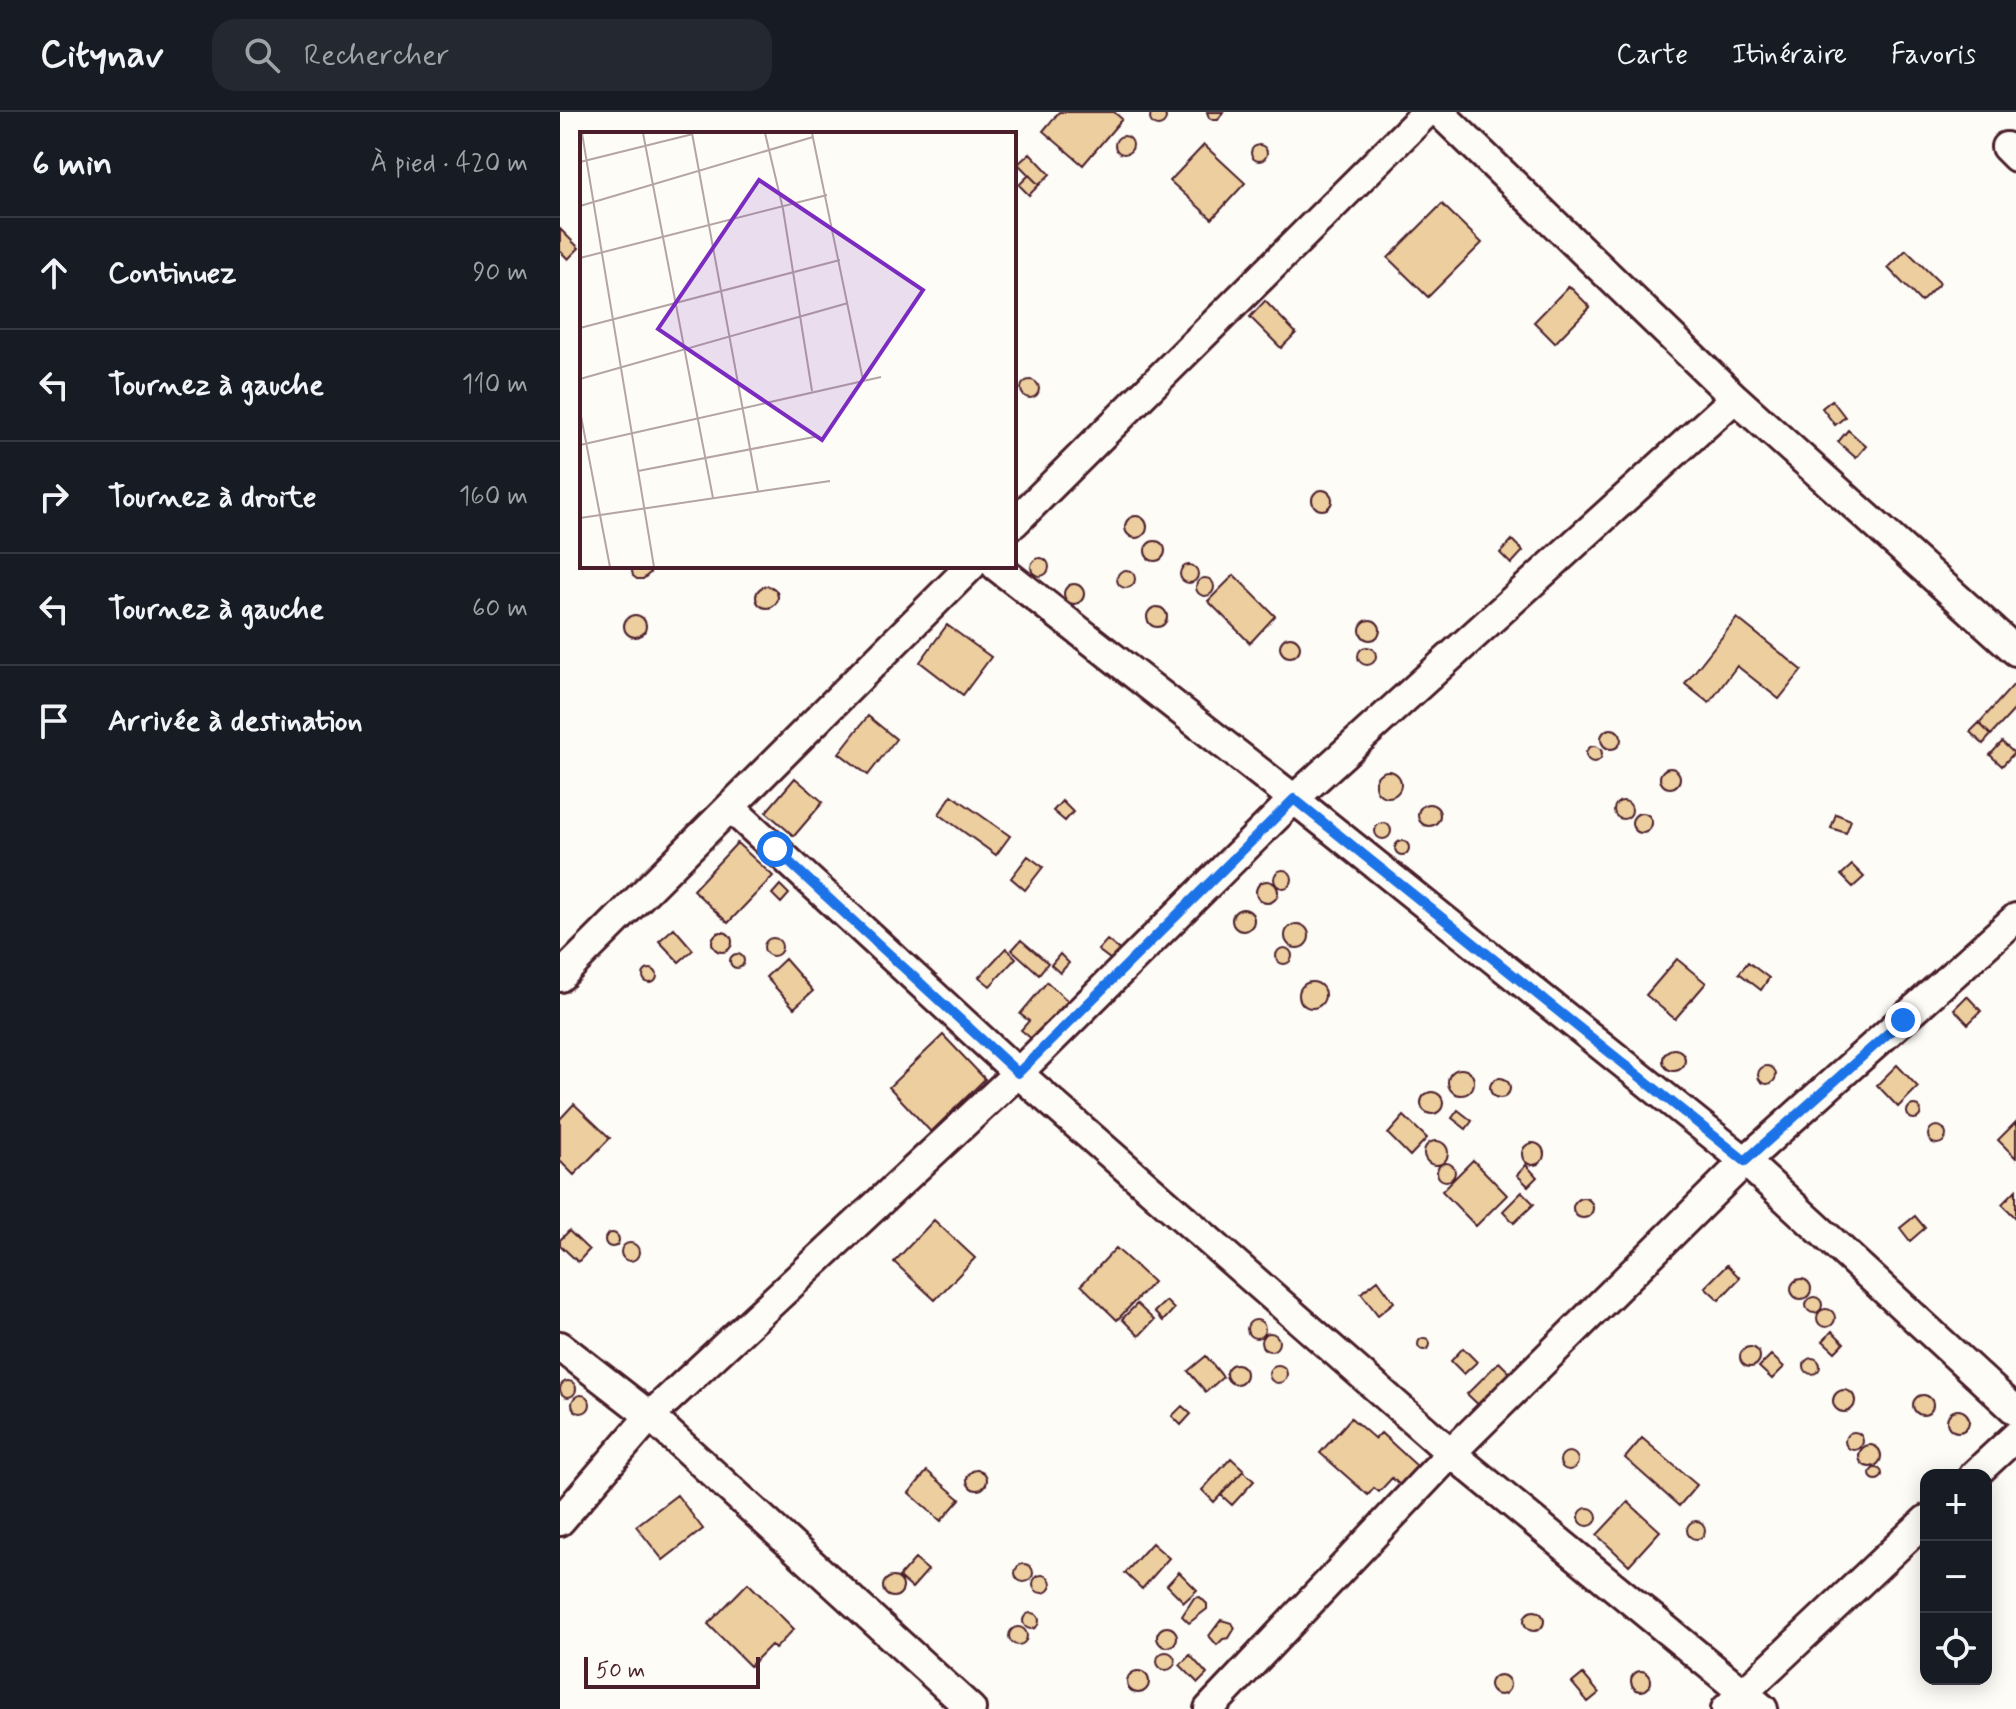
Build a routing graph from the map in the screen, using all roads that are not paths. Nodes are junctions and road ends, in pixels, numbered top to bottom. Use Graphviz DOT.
graph roads {
  1 [pos="1427,112"];
  2 [pos="1439,112"];
  3 [pos="1735,398"];
  4 [pos="1016,521"];
  5 [pos="969,568"];
  6 [pos="999,568"];
  7 [pos="2016,651"];
  8 [pos="1294,799"];
  9 [pos="731,808"];
  10 [pos="2016,918"];
  11 [pos="560,977"];
  12 [pos="1018,1073"];
  13 [pos="1745,1161"];
  14 [pos="560,1346"];
  15 [pos="2016,1411"];
  16 [pos="650,1416"];
  17 [pos="2016,1436"];
  18 [pos="1451,1453"];
  19 [pos="1980,1469"];
  20 [pos="560,1521"];
  21 [pos="1920,1526"];
  22 [pos="1744,1703"];
  23 [pos="971,1709"];
  24 [pos="1209,1709"];
  1 -- 4 [label="street"];
  2 -- 3 [label="street"];
  3 -- 7 [label="street"];
  3 -- 8 [label="street"];
  5 -- 9 [label="street"];
  6 -- 8 [label="street"];
  8 -- 12 [label="street"];
  8 -- 13 [label="street"];
  9 -- 11 [label="street"];
  9 -- 12 [label="street"];
  10 -- 13 [label="street"];
  12 -- 16 [label="street"];
  12 -- 18 [label="street"];
  13 -- 15 [label="street"];
  13 -- 18 [label="street"];
  14 -- 16 [label="street"];
  16 -- 20 [label="street"];
  16 -- 23 [label="street"];
  17 -- 19 [label="street"];
  18 -- 22 [label="street"];
  18 -- 24 [label="street"];
  21 -- 22 [label="street"];
}
